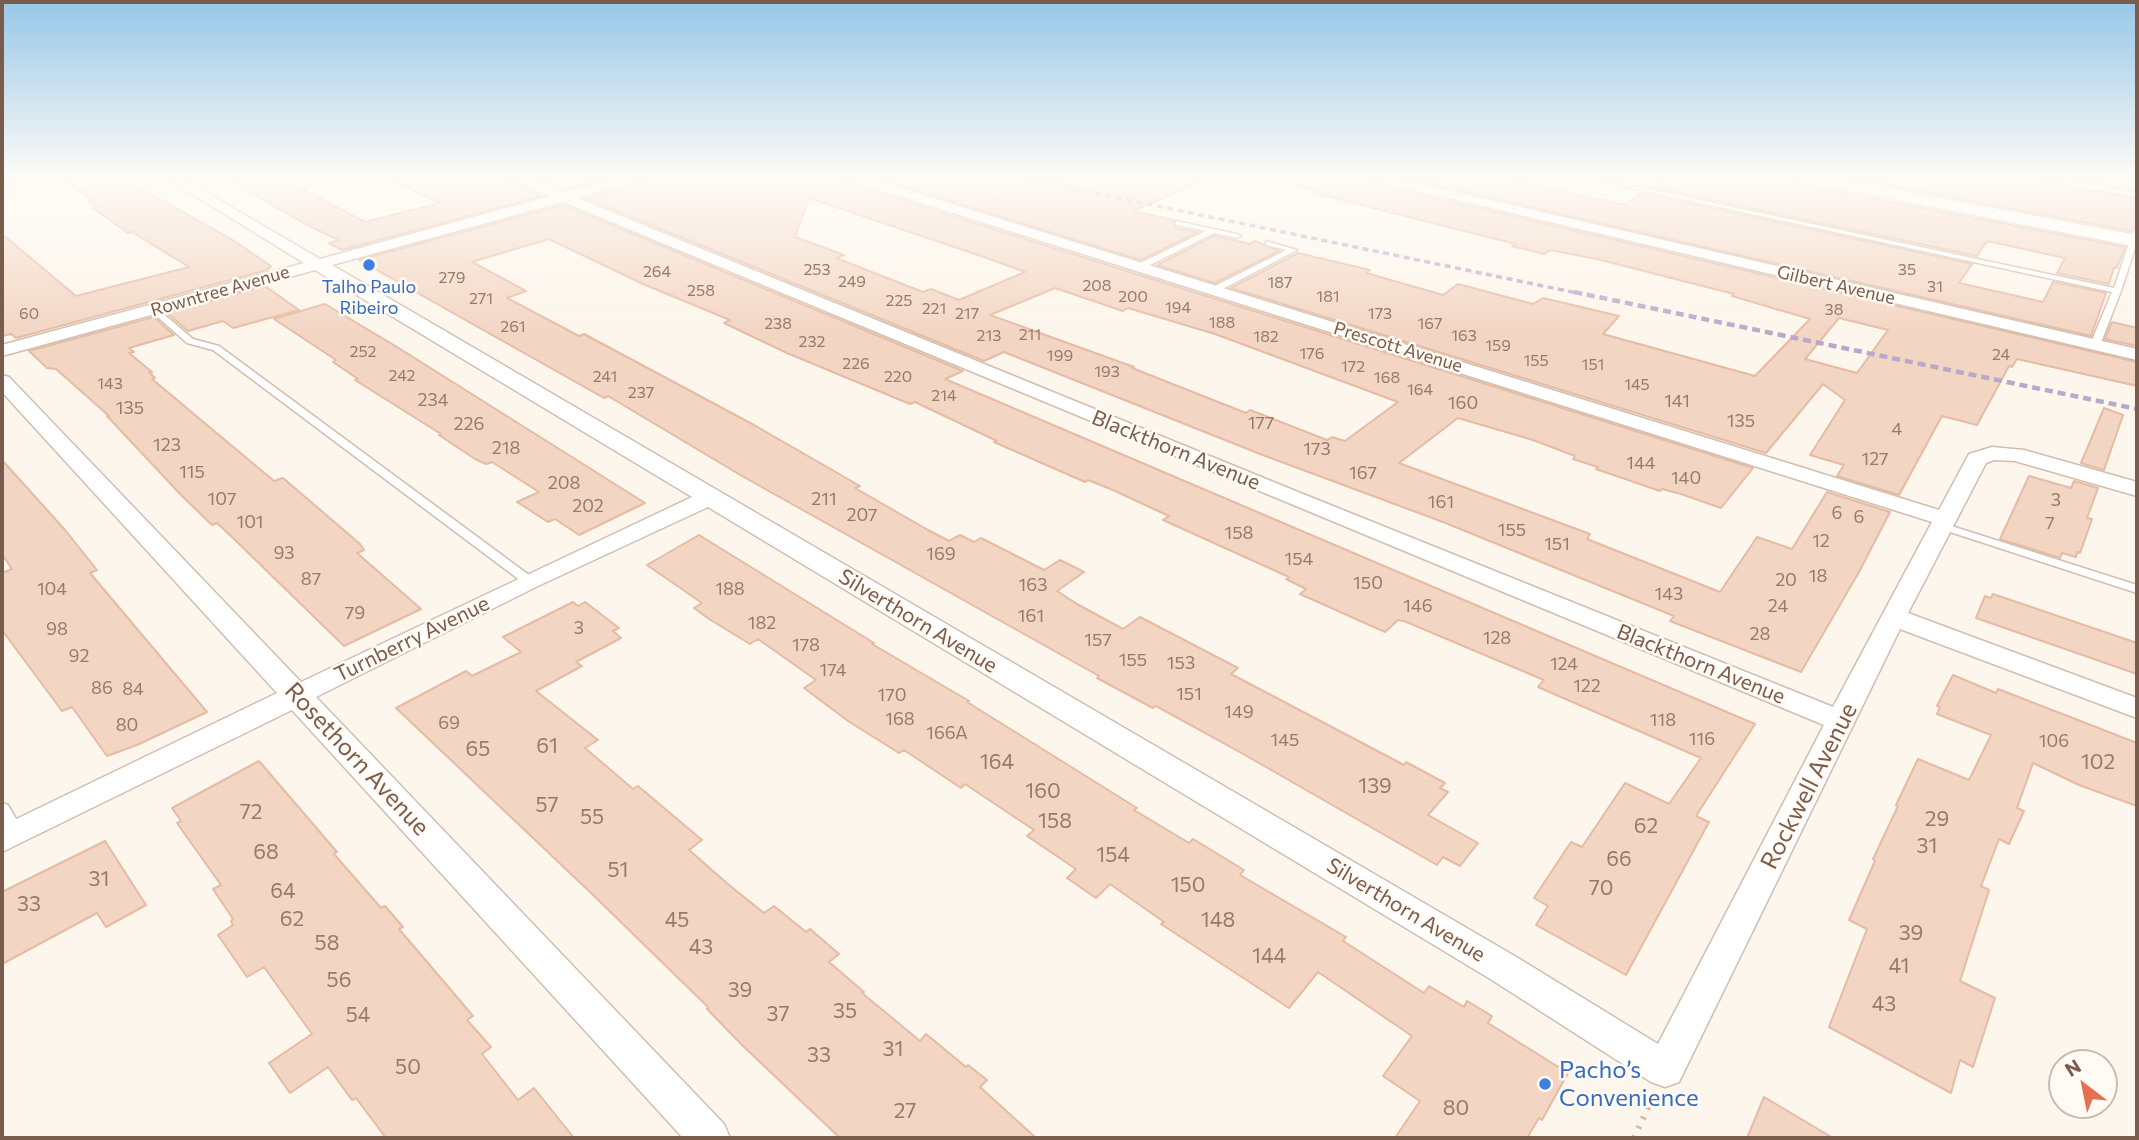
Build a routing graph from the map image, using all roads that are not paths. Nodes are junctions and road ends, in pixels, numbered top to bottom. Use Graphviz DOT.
graph roads {
  1 [pos="258,229"];
  2 [pos="444,229"];
  3 [pos="642,229"];
  4 [pos="1022,229"];
  5 [pos="1205,229"];
  6 [pos="1599,229"];
  7 [pos="1828,229"];
  8 [pos="2093,229"];
  9 [pos="1213,231"];
  10 [pos="1237,236"];
  11 [pos="2136,237"];
  12 [pos="1269,243"];
  13 [pos="316,264"];
  14 [pos="1141,266"];
  15 [pos="1216,289"];
  16 [pos="2117,291"];
  17 [pos="153,309"];
  18 [pos="2095,345"];
  19 [pos="2,351"];
  20 [pos="2137,355"];
  21 [pos="2,381"];
  22 [pos="2137,489"];
  23 [pos="710,497"];
  24 [pos="1943,523"];
  25 [pos="529,581"];
  26 [pos="2137,589"];
  27 [pos="1893,617"];
  28 [pos="298,696"];
  29 [pos="2137,708"];
  30 [pos="1841,721"];
  31 [pos="7,827"];
  32 [pos="1665,1069"];
  33 [pos="710,1138"];
  1 -- 13 [label="street, Silverthorn Avenue"];
  2 -- 13 [label="street, Rowntree Avenue"];
  3 -- 30 [label="street, Blackthorn Avenue"];
  4 -- 14 [label="street, Prescott Avenue"];
  5 -- 9 [label="lane"];
  6 -- 18 [label="street, Gilbert Avenue"];
  7 -- 16 [label="lane"];
  8 -- 11 [label="street"];
  9 -- 10 [label="lane"];
  9 -- 14 [label="lane"];
  11 -- 16 [label="lane"];
  12 -- 15 [label="lane"];
  13 -- 17 [label="street, Rowntree Avenue"];
  13 -- 23 [label="street, Silverthorn Avenue"];
  14 -- 15 [label="street, Prescott Avenue"];
  15 -- 24 [label="street, Prescott Avenue"];
  16 -- 18 [label="lane"];
  17 -- 19 [label="street, Rowntree Avenue"];
  17 -- 25 [label="lane"];
  18 -- 20 [label="street, Gilbert Avenue"];
  21 -- 28 [label="street, Rosethorn Avenue"];
  22 -- 24 [label="street, Rockwell Avenue"];
  23 -- 25 [label="street, Turnberry Avenue"];
  23 -- 32 [label="street, Silverthorn Avenue"];
  24 -- 26 [label="lane"];
  24 -- 27 [label="street, Rockwell Avenue"];
  25 -- 28 [label="street, Turnberry Avenue"];
  27 -- 29 [label="street"];
  27 -- 30 [label="street, Rockwell Avenue"];
  28 -- 31 [label="street, Turnberry Avenue"];
  28 -- 33 [label="street, Rosethorn Avenue"];
  30 -- 32 [label="street, Rockwell Avenue"];
}
